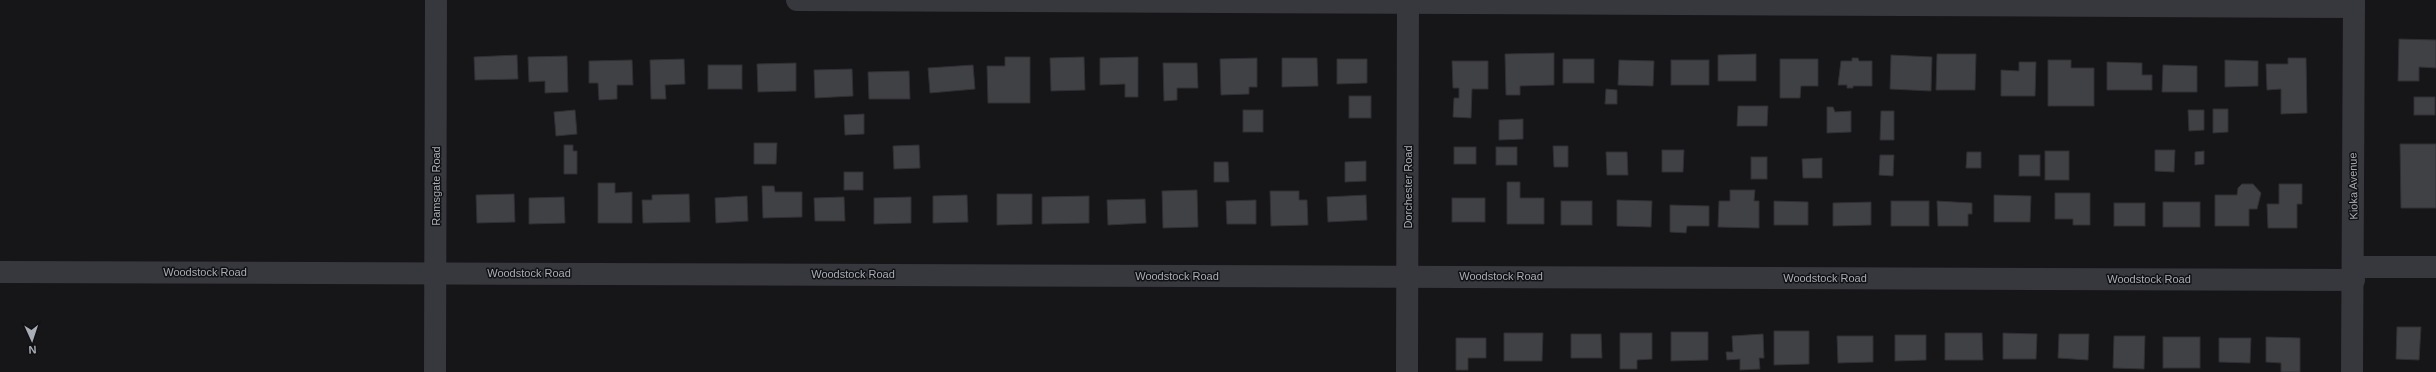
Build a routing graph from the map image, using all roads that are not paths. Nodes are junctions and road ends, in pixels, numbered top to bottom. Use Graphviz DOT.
graph roads {
  1 [pos="436,0"];
  2 [pos="797,0"];
  3 [pos="1058,0"];
  4 [pos="1408,1"];
  5 [pos="2354,3"];
  6 [pos="2436,267"];
  7 [pos="0,272"];
  8 [pos="435,273"];
  9 [pos="2354,273"];
  10 [pos="1407,276"];
  11 [pos="435,372"];
  12 [pos="1407,372"];
  13 [pos="2352,372"];
  1 -- 8 [label="street, Ramsgate Road"];
  2 -- 3 [label="street"];
  3 -- 4 [label="street"];
  4 -- 5 [label="street"];
  4 -- 10 [label="street, Dorchester Road"];
  5 -- 9 [label="street, Kioka Avenue"];
  6 -- 9 [label="street, Woodstock Road"];
  7 -- 8 [label="street, Woodstock Road"];
  8 -- 10 [label="street, Woodstock Road"];
  8 -- 11 [label="street, Ramsgate Road"];
  9 -- 10 [label="street, Woodstock Road"];
  9 -- 13 [label="street, Kioka Avenue"];
  10 -- 12 [label="street, Dorchester Road"];
}
